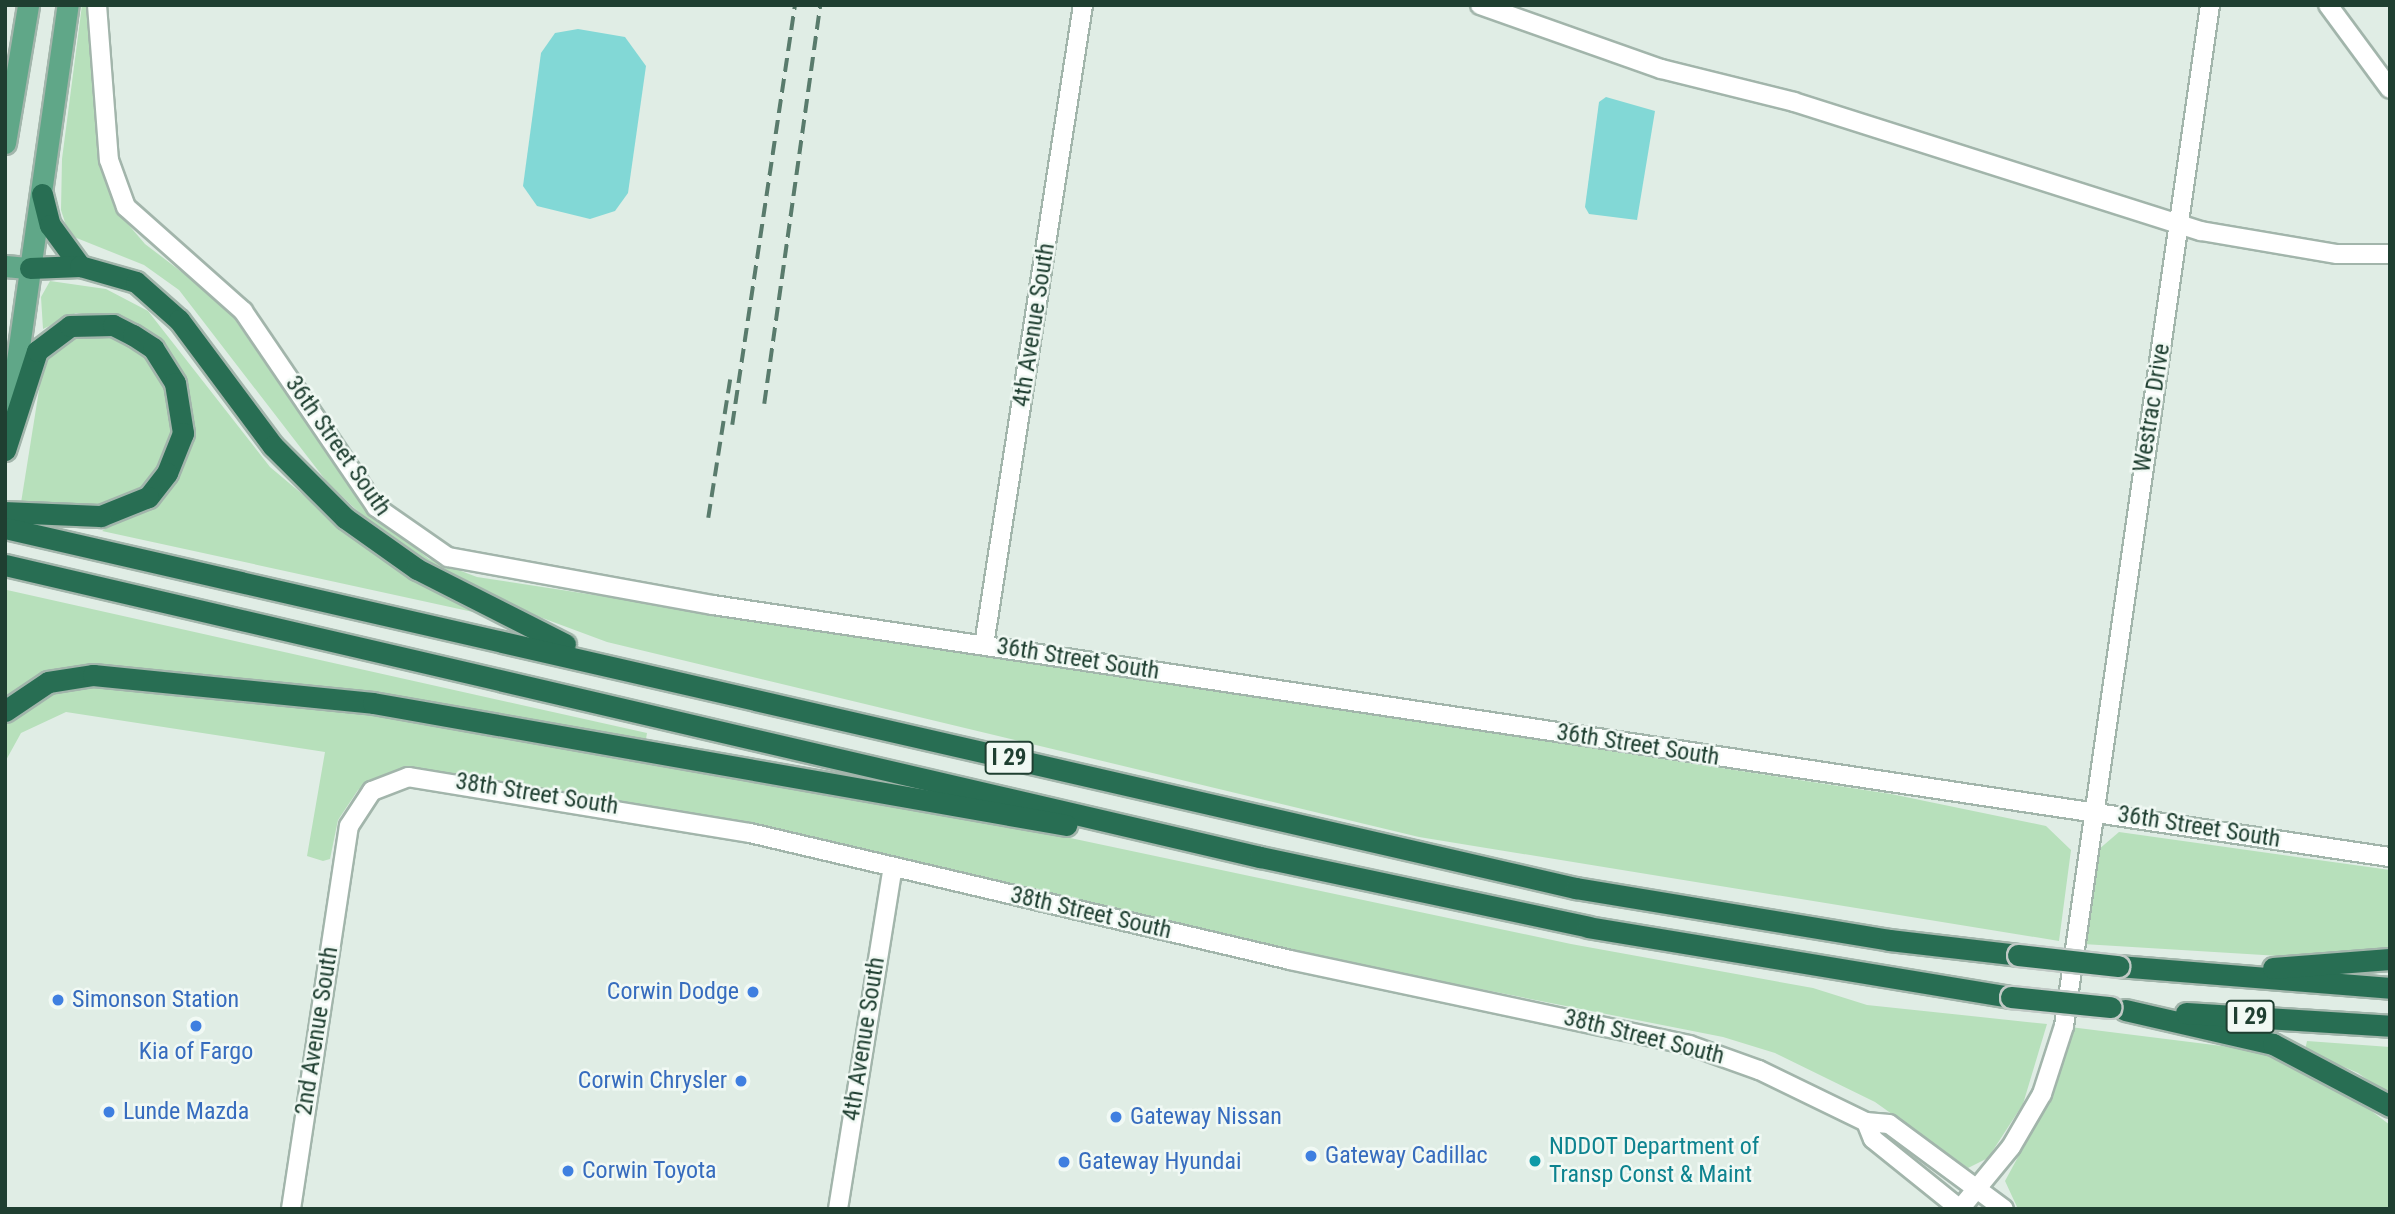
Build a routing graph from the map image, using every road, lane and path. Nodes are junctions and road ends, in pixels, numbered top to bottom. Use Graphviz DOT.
graph roads {
  1 [pos="28,5"];
  2 [pos="68,5"];
  3 [pos="97,5"];
  4 [pos="1083,5"];
  5 [pos="1480,5"];
  6 [pos="2210,5"];
  7 [pos="2328,5"];
  8 [pos="2390,89"];
  9 [pos="5,143"];
  10 [pos="42,194"];
  11 [pos="2179,225"];
  12 [pos="2390,254"];
  13 [pos="5,266"];
  14 [pos="80,266"];
  15 [pos="30,268"];
  16 [pos="5,449"];
  17 [pos="5,512"];
  18 [pos="5,528"];
  19 [pos="5,565"];
  20 [pos="984,645"];
  21 [pos="591,658"];
  22 [pos="5,711"];
  23 [pos="2094,811"];
  24 [pos="1210,846"];
  25 [pos="345,854"];
  26 [pos="2390,857"];
  27 [pos="892,870"];
  28 [pos="2390,959"];
  29 [pos="2211,976"];
  30 [pos="2390,988"];
  31 [pos="2118,1009"];
  32 [pos="2390,1026"];
  33 [pos="2390,1106"];
  34 [pos="1866,1122"];
  35 [pos="1978,1187"];
  36 [pos="291,1209"];
  37 [pos="838,1209"];
  38 [pos="1960,1209"];
  39 [pos="2004,1209"];
  1 -- 9 [label="main road"];
  2 -- 10 [label="main road"];
  3 -- 20 [label="street, 36th Street South"];
  4 -- 20 [label="street, 4th Avenue South"];
  5 -- 11 [label="street"];
  6 -- 11 [label="street, Westrac Drive"];
  7 -- 8 [label="street"];
  10 -- 14 [label="highway"];
  10 -- 15 [label="main road"];
  11 -- 12 [label="street"];
  11 -- 23 [label="street, Westrac Drive"];
  13 -- 15 [label="main road"];
  14 -- 15 [label="highway"];
  14 -- 21 [label="highway"];
  15 -- 16 [label="main road"];
  16 -- 17 [label="highway"];
  18 -- 21 [label="highway, I 29"];
  19 -- 24 [label="highway, I 29"];
  20 -- 23 [label="street, 36th Street South"];
  21 -- 29 [label="highway, I 29, bridge"];
  22 -- 24 [label="highway"];
  23 -- 26 [label="street, 36th Street South"];
  23 -- 35 [label="street, Westrac Drive"];
  24 -- 31 [label="highway, I 29, bridge"];
  25 -- 27 [label="street, 38th Street South"];
  25 -- 36 [label="street, 2nd Avenue South"];
  27 -- 34 [label="street, 38th Street South"];
  27 -- 37 [label="street, 4th Avenue South"];
  28 -- 29 [label="highway"];
  29 -- 30 [label="highway, I 29"];
  31 -- 32 [label="highway, I 29"];
  31 -- 33 [label="highway"];
  34 -- 35 [label="street, 38th Street South"];
  34 -- 38 [label="street, 38th Street South"];
  35 -- 38 [label="street, Westrac Drive"];
  35 -- 39 [label="street, 38th Street South"];
}
